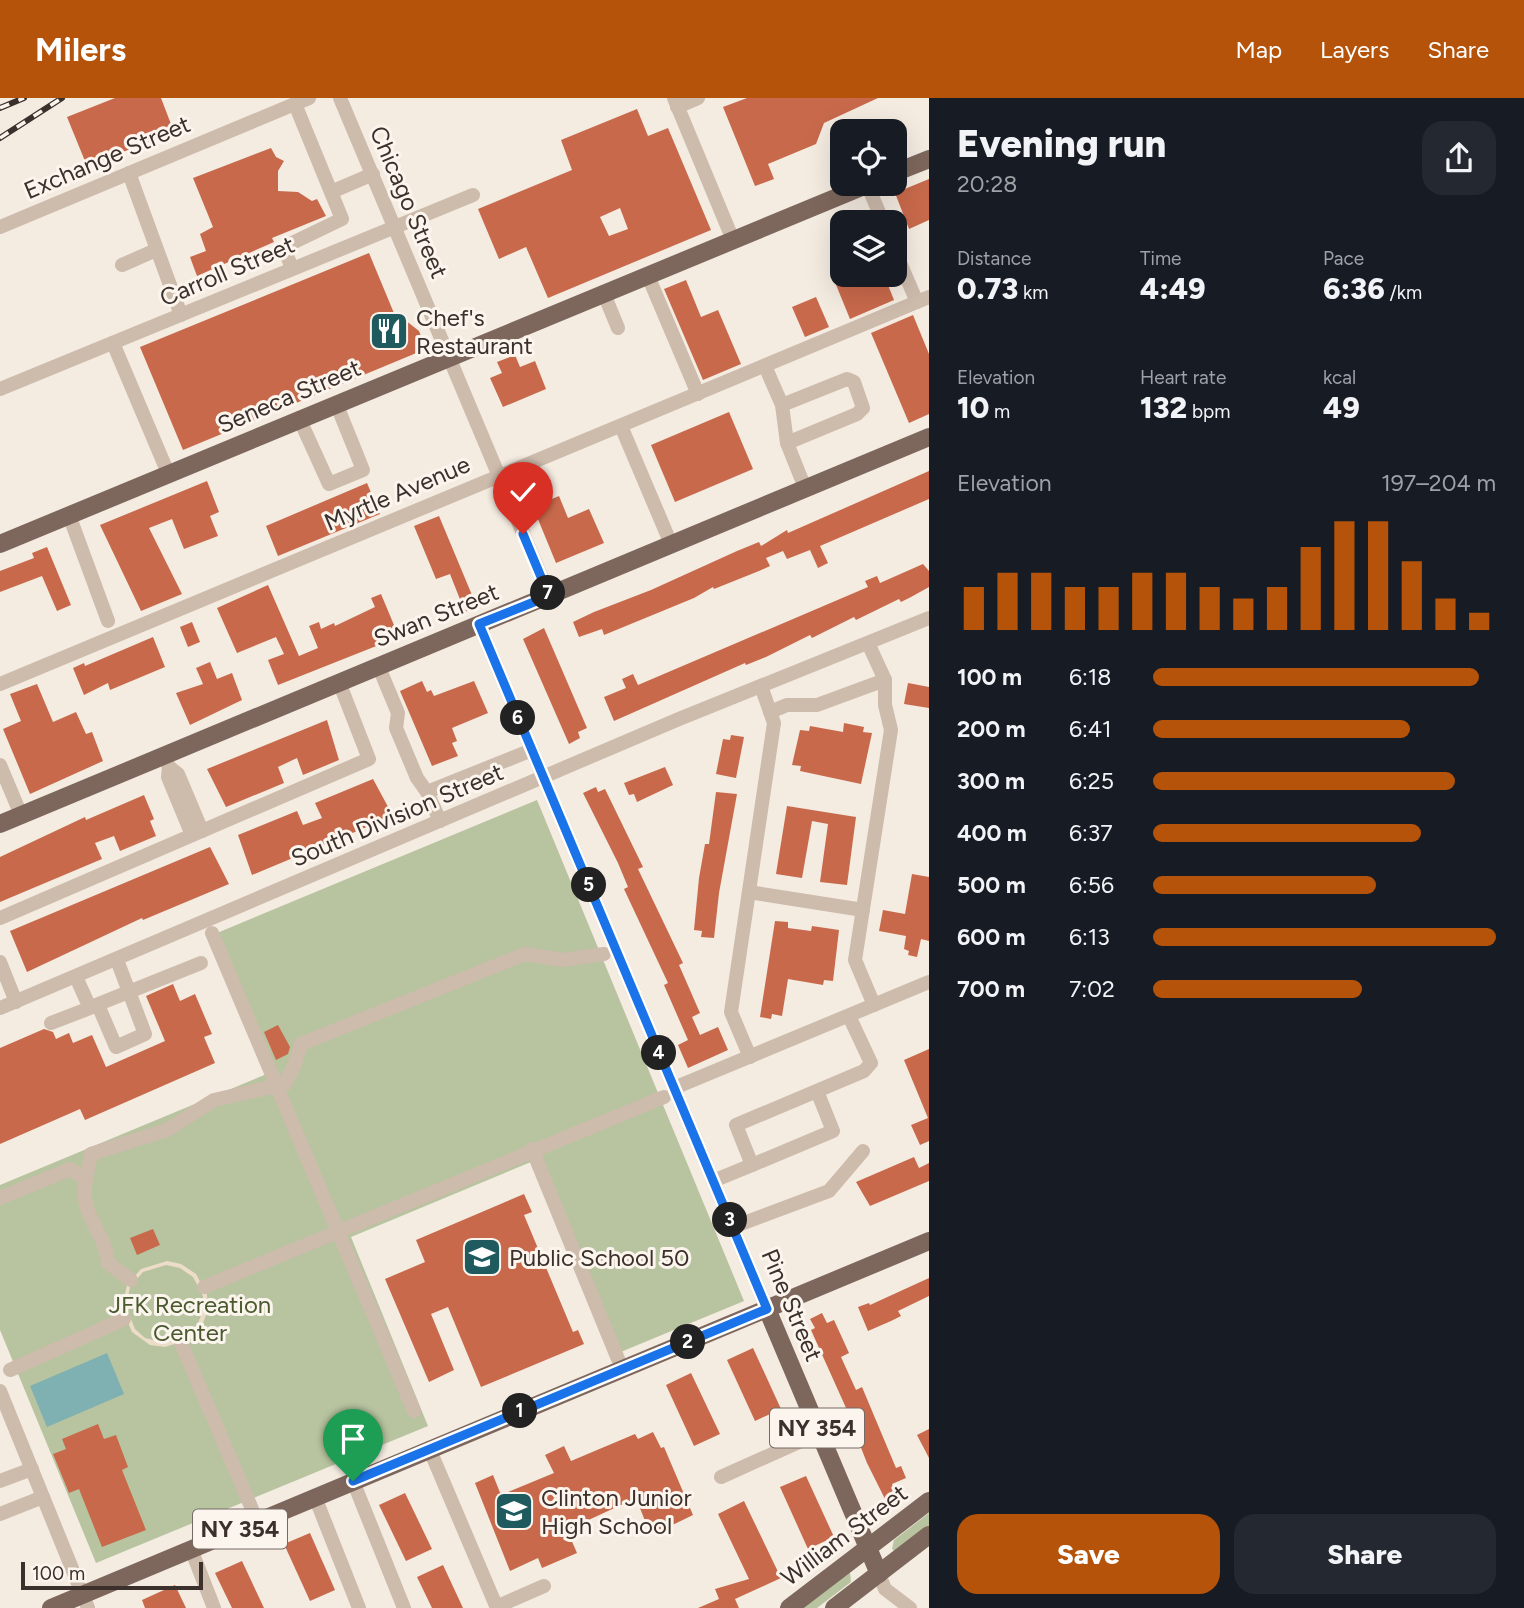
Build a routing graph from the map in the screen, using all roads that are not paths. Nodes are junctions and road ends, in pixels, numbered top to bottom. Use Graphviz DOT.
graph roads {
  1 [pos="309,98"];
  2 [pos="340,98"];
  3 [pos="698,98"];
  4 [pos="675,102"];
  5 [pos="295,104"];
  6 [pos="929,159"];
  7 [pos="907,168"];
  8 [pos="129,173"];
  9 [pos="373,174"];
  10 [pos="331,192"];
  11 [pos="472,195"];
  12 [pos="839,196"];
  13 [pos="395,226"];
  14 [pos="0,227"];
  15 [pos="733,240"];
  16 [pos="156,250"];
  17 [pos="122,265"];
  18 [pos="292,268"];
  19 [pos="907,271"];
  20 [pos="648,276"];
  21 [pos="604,294"];
  22 [pos="923,300"];
  23 [pos="181,315"];
  24 [pos="618,328"];
  25 [pos="113,343"];
  26 [pos="449,357"];
  27 [pos="765,366"];
  28 [pos="0,389"];
  29 [pos="698,394"];
  30 [pos="336,403"];
  31 [pos="782,405"];
  32 [pos="299,418"];
  33 [pos="621,425"];
  34 [pos="929,437"];
  35 [pos="787,443"];
  36 [pos="168,473"];
  37 [pos="499,476"];
  38 [pos="805,488"];
  39 [pos="69,515"];
  40 [pos="0,544"];
  41 [pos="671,544"];
  42 [pos="549,596"];
  43 [pos="929,618"];
  44 [pos="108,621"];
  45 [pos="479,624"];
  46 [pos="868,643"];
  47 [pos="378,666"];
  48 [pos="885,680"];
  49 [pos="338,682"];
  50 [pos="0,684"];
  51 [pos="761,686"];
  52 [pos="770,712"];
  53 [pos="531,750"];
  54 [pos="167,761"];
  55 [pos="0,765"];
  56 [pos="543,777"];
  57 [pos="427,792"];
  58 [pos="20,815"];
  59 [pos="440,821"];
  60 [pos="0,824"];
  61 [pos="197,833"];
  62 [pos="749,892"];
  63 [pos="863,910"];
  64 [pos="0,918"];
  65 [pos="212,933"];
  66 [pos="604,954"];
  67 [pos="117,960"];
  68 [pos="0,962"];
  69 [pos="201,962"];
  70 [pos="76,977"];
  71 [pos="929,982"];
  72 [pos="128,993"];
  73 [pos="16,1002"];
  74 [pos="874,1005"];
  75 [pos="94,1006"];
  76 [pos="0,1008"];
  77 [pos="849,1016"];
  78 [pos="51,1023"];
  79 [pos="750,1057"];
  80 [pos="277,1087"];
  81 [pos="817,1091"];
  82 [pos="669,1092"];
  83 [pos="531,1149"];
  84 [pos="863,1151"];
  85 [pos="91,1154"];
  86 [pos="752,1165"];
  87 [pos="70,1169"];
  88 [pos="86,1178"];
  89 [pos="713,1181"];
  90 [pos="0,1198"];
  91 [pos="733,1227"];
  92 [pos="338,1231"];
  93 [pos="929,1241"];
  94 [pos="131,1280"];
  95 [pos="204,1287"];
  96 [pos="767,1309"];
  97 [pos="124,1319"];
  98 [pos="181,1343"];
  99 [pos="618,1359"];
  100 [pos="10,1370"];
  101 [pos="0,1391"];
  102 [pos="414,1412"];
  103 [pos="819,1433"];
  104 [pos="429,1448"];
  105 [pos="32,1469"];
  106 [pos="721,1477"];
  107 [pos="0,1481"];
  108 [pos="353,1481"];
  109 [pos="43,1497"];
  110 [pos="315,1497"];
  111 [pos="929,1501"];
  112 [pos="252,1508"];
  113 [pos="0,1514"];
  114 [pos="929,1535"];
  115 [pos="868,1548"];
  116 [pos="191,1549"];
  117 [pos="878,1574"];
  118 [pos="544,1586"];
  119 [pos="86,1601"];
  120 [pos="51,1608"];
  121 [pos="214,1608"];
  122 [pos="359,1608"];
  123 [pos="404,1608"];
  124 [pos="496,1608"];
  125 [pos="789,1608"];
  126 [pos="834,1608"];
  127 [pos="909,1608"];
  1 -- 5 [label="street, Exchange Street"];
  2 -- 9 [label="street, Chicago Street"];
  3 -- 4 [label="street"];
  4 -- 15 [label="street"];
  5 -- 8 [label="street, Exchange Street"];
  5 -- 10 [label="street"];
  6 -- 7 [label="main road"];
  8 -- 14 [label="street, Exchange Street"];
  8 -- 16 [label="street"];
  9 -- 10 [label="street"];
  9 -- 13 [label="street, Chicago Street"];
  10 -- 18 [label="street"];
  11 -- 13 [label="street, Carroll Street"];
  12 -- 15 [label="main road, Seneca Street"];
  13 -- 18 [label="street, Carroll Street"];
  13 -- 26 [label="street, Chicago Street"];
  15 -- 20 [label="main road, Seneca Street"];
  16 -- 17 [label="street"];
  16 -- 23 [label="street"];
  18 -- 23 [label="street, Carroll Street"];
  19 -- 22 [label="street"];
  20 -- 21 [label="main road, Seneca Street"];
  20 -- 29 [label="street"];
  21 -- 24 [label="street"];
  21 -- 26 [label="main road, Seneca Street"];
  22 -- 27 [label="street, Myrtle Avenue"];
  23 -- 25 [label="street, Carroll Street"];
  25 -- 28 [label="street, Carroll Street"];
  25 -- 36 [label="street"];
  26 -- 30 [label="main road, Seneca Street"];
  26 -- 37 [label="street, Chicago Street"];
  27 -- 29 [label="street, Myrtle Avenue"];
  27 -- 31 [label="street"];
  29 -- 33 [label="street, Myrtle Avenue"];
  30 -- 32 [label="main road, Seneca Street"];
  30 -- 32 [label="street"];
  31 -- 35 [label="street"];
  31 -- 35 [label="street"];
  32 -- 36 [label="main road, Seneca Street"];
  33 -- 37 [label="street, Myrtle Avenue"];
  33 -- 41 [label="street"];
  34 -- 38 [label="main road, Swan Street"];
  35 -- 38 [label="street"];
  36 -- 39 [label="main road, Seneca Street"];
  37 -- 42 [label="street, Chicago Street"];
  37 -- 50 [label="street, Myrtle Avenue"];
  38 -- 41 [label="main road, Swan Street"];
  39 -- 40 [label="main road, Seneca Street"];
  39 -- 44 [label="street"];
  41 -- 42 [label="main road, Swan Street"];
  42 -- 45 [label="main road, Swan Street"];
  43 -- 46 [label="street, South Division Street"];
  45 -- 47 [label="main road, Swan Street"];
  45 -- 53 [label="street, Pine Street"];
  46 -- 48 [label="street"];
  46 -- 51 [label="street, South Division Street"];
  47 -- 49 [label="main road, Swan Street"];
  47 -- 57 [label="street"];
  48 -- 52 [label="street"];
  48 -- 63 [label="street"];
  49 -- 54 [label="main road, Swan Street"];
  49 -- 61 [label="street"];
  51 -- 52 [label="street"];
  51 -- 56 [label="street, South Division Street"];
  52 -- 62 [label="street"];
  53 -- 56 [label="street, Pine Street"];
  53 -- 57 [label="street"];
  54 -- 58 [label="main road, Swan Street"];
  54 -- 61 [label="street"];
  55 -- 58 [label="street"];
  56 -- 59 [label="street, South Division Street"];
  56 -- 82 [label="street, Pine Street"];
  57 -- 59 [label="street"];
  58 -- 60 [label="main road, Swan Street"];
  59 -- 67 [label="street, South Division Street"];
  61 -- 64 [label="street"];
  62 -- 63 [label="street"];
  62 -- 79 [label="street"];
  63 -- 74 [label="street"];
  65 -- 80 [label="street"];
  66 -- 80 [label="street"];
  67 -- 70 [label="street, South Division Street"];
  67 -- 72 [label="street"];
  68 -- 73 [label="street"];
  69 -- 72 [label="street"];
  70 -- 73 [label="street, South Division Street"];
  70 -- 75 [label="street"];
  71 -- 74 [label="street"];
  72 -- 75 [label="street"];
  72 -- 75 [label="street"];
  73 -- 76 [label="street, South Division Street"];
  74 -- 77 [label="street"];
  75 -- 78 [label="street"];
  77 -- 79 [label="street"];
  77 -- 81 [label="street"];
  79 -- 82 [label="street"];
  80 -- 85 [label="street"];
  80 -- 92 [label="street"];
  81 -- 86 [label="street"];
  81 -- 86 [label="street"];
  82 -- 83 [label="street"];
  82 -- 89 [label="street, Pine Street"];
  83 -- 92 [label="street"];
  83 -- 99 [label="street"];
  84 -- 91 [label="street"];
  85 -- 87 [label="street"];
  85 -- 88 [label="street"];
  86 -- 89 [label="street"];
  87 -- 88 [label="street"];
  87 -- 90 [label="street"];
  88 -- 94 [label="street"];
  89 -- 91 [label="street, Pine Street"];
  91 -- 96 [label="street, Pine Street"];
  92 -- 95 [label="street"];
  92 -- 102 [label="street"];
  93 -- 96 [label="main road"];
  96 -- 103 [label="main road, Pine Street / NY 354"];
  96 -- 104 [label="main road, NY 354"];
  97 -- 100 [label="street"];
  98 -- 112 [label="street"];
  101 -- 105 [label="street"];
  103 -- 106 [label="street"];
  103 -- 115 [label="main road, Pine Street / NY 354"];
  104 -- 108 [label="main road, NY 354"];
  104 -- 124 [label="street"];
  105 -- 107 [label="street"];
  105 -- 109 [label="street"];
  108 -- 110 [label="main road, NY 354"];
  108 -- 123 [label="street"];
  109 -- 113 [label="street"];
  109 -- 119 [label="street"];
  110 -- 116 [label="main road, NY 354"];
  110 -- 122 [label="street"];
  111 -- 115 [label="main road, William Street"];
  114 -- 117 [label="main road"];
  115 -- 117 [label="main road, Pine Street / NY 354"];
  115 -- 125 [label="main road, William Street"];
  116 -- 119 [label="main road, NY 354"];
  116 -- 121 [label="street"];
  117 -- 126 [label="main road"];
  117 -- 127 [label="street, Pine Street"];
  118 -- 124 [label="street"];
  119 -- 120 [label="main road, NY 354"];
}
